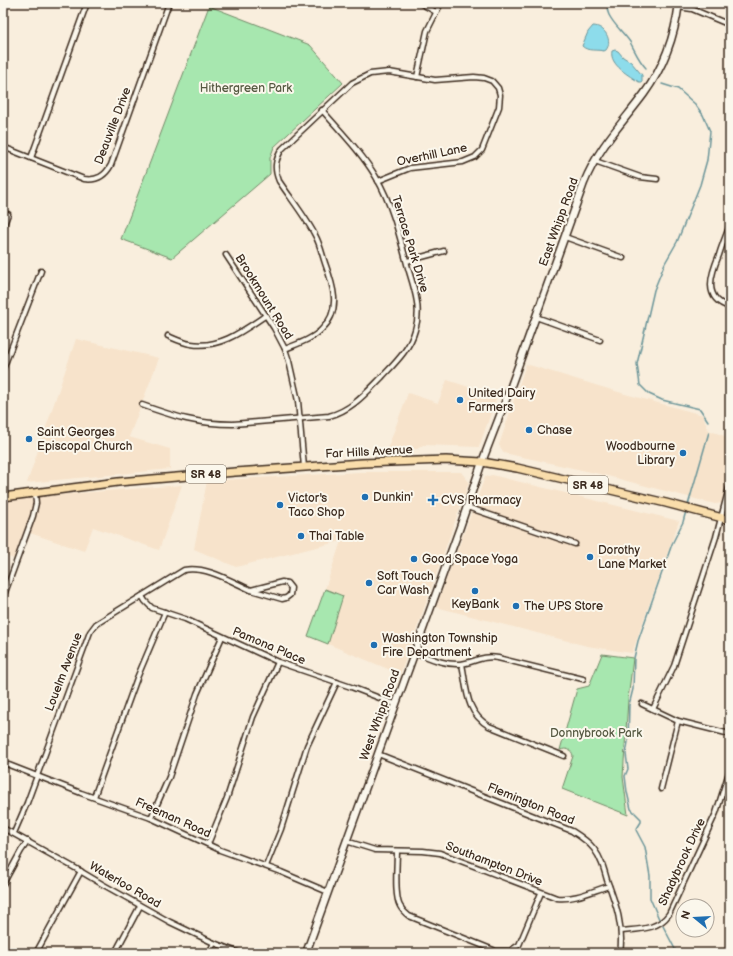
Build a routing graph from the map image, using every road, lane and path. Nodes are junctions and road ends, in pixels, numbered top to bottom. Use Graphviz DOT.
graph roads {
  1 [pos="87,3"];
  2 [pos="169,3"];
  3 [pos="306,3"];
  4 [pos="317,3"];
  5 [pos="420,3"];
  6 [pos="441,3"];
  7 [pos="678,5"];
  8 [pos="436,12"];
  9 [pos="730,24"];
  10 [pos="416,77"];
  11 [pos="322,110"];
  12 [pos="3,147"];
  13 [pos="31,158"];
  14 [pos="595,161"];
  15 [pos="657,179"];
  16 [pos="378,181"];
  17 [pos="8,214"];
  18 [pos="730,225"];
  19 [pos="3,228"];
  20 [pos="565,237"];
  21 [pos="444,251"];
  22 [pos="226,255"];
  23 [pos="623,258"];
  24 [pos="407,261"];
  25 [pos="41,271"];
  26 [pos="730,307"];
  27 [pos="265,316"];
  28 [pos="536,317"];
  29 [pos="168,336"];
  30 [pos="600,340"];
  31 [pos="285,349"];
  32 [pos="3,369"];
  33 [pos="142,404"];
  34 [pos="300,419"];
  35 [pos="482,462"];
  36 [pos="304,467"];
  37 [pos="730,484"];
  38 [pos="35,493"];
  39 [pos="3,497"];
  40 [pos="467,507"];
  41 [pos="721,517"];
  42 [pos="730,520"];
  43 [pos="575,544"];
  44 [pos="251,590"];
  45 [pos="142,596"];
  46 [pos="3,598"];
  47 [pos="165,612"];
  48 [pos="222,637"];
  49 [pos="414,652"];
  50 [pos="278,662"];
  51 [pos="462,664"];
  52 [pos="583,679"];
  53 [pos="337,682"];
  54 [pos="395,704"];
  55 [pos="642,704"];
  56 [pos="653,710"];
  57 [pos="678,721"];
  58 [pos="730,734"];
  59 [pos="378,754"];
  60 [pos="564,756"];
  61 [pos="9,765"];
  62 [pos="730,769"];
  63 [pos="36,775"];
  64 [pos="661,789"];
  65 [pos="94,798"];
  66 [pos="151,818"];
  67 [pos="3,828"];
  68 [pos="14,833"];
  69 [pos="28,841"];
  70 [pos="346,841"];
  71 [pos="208,844"];
  72 [pos="397,851"];
  73 [pos="266,866"];
  74 [pos="81,871"];
  75 [pos="3,884"];
  76 [pos="609,886"];
  77 [pos="328,892"];
  78 [pos="541,893"];
  79 [pos="140,906"];
  80 [pos="621,930"];
  81 [pos="214,943"];
  82 [pos="36,953"];
  83 [pos="115,953"];
  84 [pos="209,953"];
  85 [pos="240,953"];
  86 [pos="306,953"];
  87 [pos="620,953"];
  1 -- 13 [label="street"];
  2 -- 13 [label="street, Deauville Drive"];
  3 -- 4 [label="street"];
  5 -- 8 [label="street"];
  6 -- 8 [label="street"];
  7 -- 9 [label="street"];
  7 -- 14 [label="street, East Whipp Road"];
  8 -- 10 [label="street"];
  10 -- 11 [label="street, Overhill Lane"];
  10 -- 16 [label="street, Overhill Lane"];
  11 -- 16 [label="street, Terrace Park Drive"];
  11 -- 31 [label="street, Overhill Lane"];
  12 -- 13 [label="street, Deauville Drive"];
  14 -- 15 [label="street"];
  14 -- 20 [label="street, East Whipp Road"];
  16 -- 24 [label="street, Terrace Park Drive"];
  17 -- 19 [label="street"];
  18 -- 26 [label="street"];
  20 -- 23 [label="street"];
  20 -- 28 [label="street, East Whipp Road"];
  21 -- 24 [label="street"];
  22 -- 27 [label="street, Brookmount Road"];
  24 -- 34 [label="street, Terrace Park Drive"];
  25 -- 32 [label="street"];
  27 -- 29 [label="street"];
  27 -- 31 [label="street, Brookmount Road"];
  28 -- 30 [label="street"];
  28 -- 35 [label="street, East Whipp Road"];
  31 -- 34 [label="street, Brookmount Road"];
  33 -- 34 [label="street, Terrace Park Drive"];
  34 -- 36 [label="street, Brookmount Road"];
  35 -- 36 [label="main road, Far Hills Avenue / SR 48"];
  35 -- 40 [label="street, West Whipp Road"];
  35 -- 41 [label="main road, Far Hills Avenue / SR 48"];
  36 -- 38 [label="main road, Far Hills Avenue / SR 48"];
  37 -- 41 [label="street"];
  38 -- 39 [label="main road, Far Hills Avenue / SR 48"];
  38 -- 46 [label="street"];
  40 -- 43 [label="street"];
  40 -- 49 [label="street, West Whipp Road"];
  41 -- 42 [label="main road, Far Hills Avenue / SR 48"];
  41 -- 56 [label="street"];
  44 -- 44 [label="street"];
  44 -- 45 [label="street, Louelm Avenue"];
  45 -- 47 [label="street, Pamona Place"];
  45 -- 63 [label="street, Louelm Avenue"];
  47 -- 48 [label="street, Pamona Place"];
  47 -- 65 [label="street"];
  48 -- 50 [label="street, Pamona Place"];
  48 -- 66 [label="street"];
  49 -- 51 [label="street"];
  49 -- 54 [label="street, West Whipp Road"];
  50 -- 53 [label="street, Pamona Place"];
  50 -- 71 [label="street"];
  51 -- 52 [label="street"];
  51 -- 60 [label="street"];
  53 -- 54 [label="street, Pamona Place"];
  53 -- 73 [label="street"];
  54 -- 59 [label="street, West Whipp Road"];
  55 -- 56 [label="street"];
  56 -- 57 [label="street"];
  57 -- 58 [label="street"];
  57 -- 64 [label="street"];
  59 -- 70 [label="street, West Whipp Road"];
  59 -- 76 [label="street, Flemington Road"];
  61 -- 63 [label="street, Freeman Road"];
  62 -- 80 [label="street, Shadybrook Drive"];
  63 -- 65 [label="street, Freeman Road"];
  63 -- 68 [label="street, Louelm Avenue"];
  65 -- 66 [label="street, Freeman Road"];
  66 -- 71 [label="street, Freeman Road"];
  67 -- 68 [label="street, Waterloo Road"];
  68 -- 69 [label="street, Waterloo Road"];
  69 -- 74 [label="street, Waterloo Road"];
  69 -- 75 [label="street"];
  70 -- 72 [label="street, Southampton Drive"];
  70 -- 77 [label="street, West Whipp Road"];
  71 -- 73 [label="street, Freeman Road"];
  72 -- 78 [label="street, Southampton Drive"];
  72 -- 78 [label="street"];
  73 -- 77 [label="street, Freeman Road"];
  74 -- 79 [label="street, Waterloo Road"];
  74 -- 82 [label="street"];
  76 -- 78 [label="street, Southampton Drive"];
  76 -- 80 [label="street, Flemington Road"];
  77 -- 86 [label="street, West Whipp Road"];
  79 -- 81 [label="street, Waterloo Road"];
  79 -- 83 [label="street"];
  80 -- 87 [label="street, Flemington Road"];
  81 -- 84 [label="street"];
  81 -- 85 [label="street, Waterloo Road"];
}
